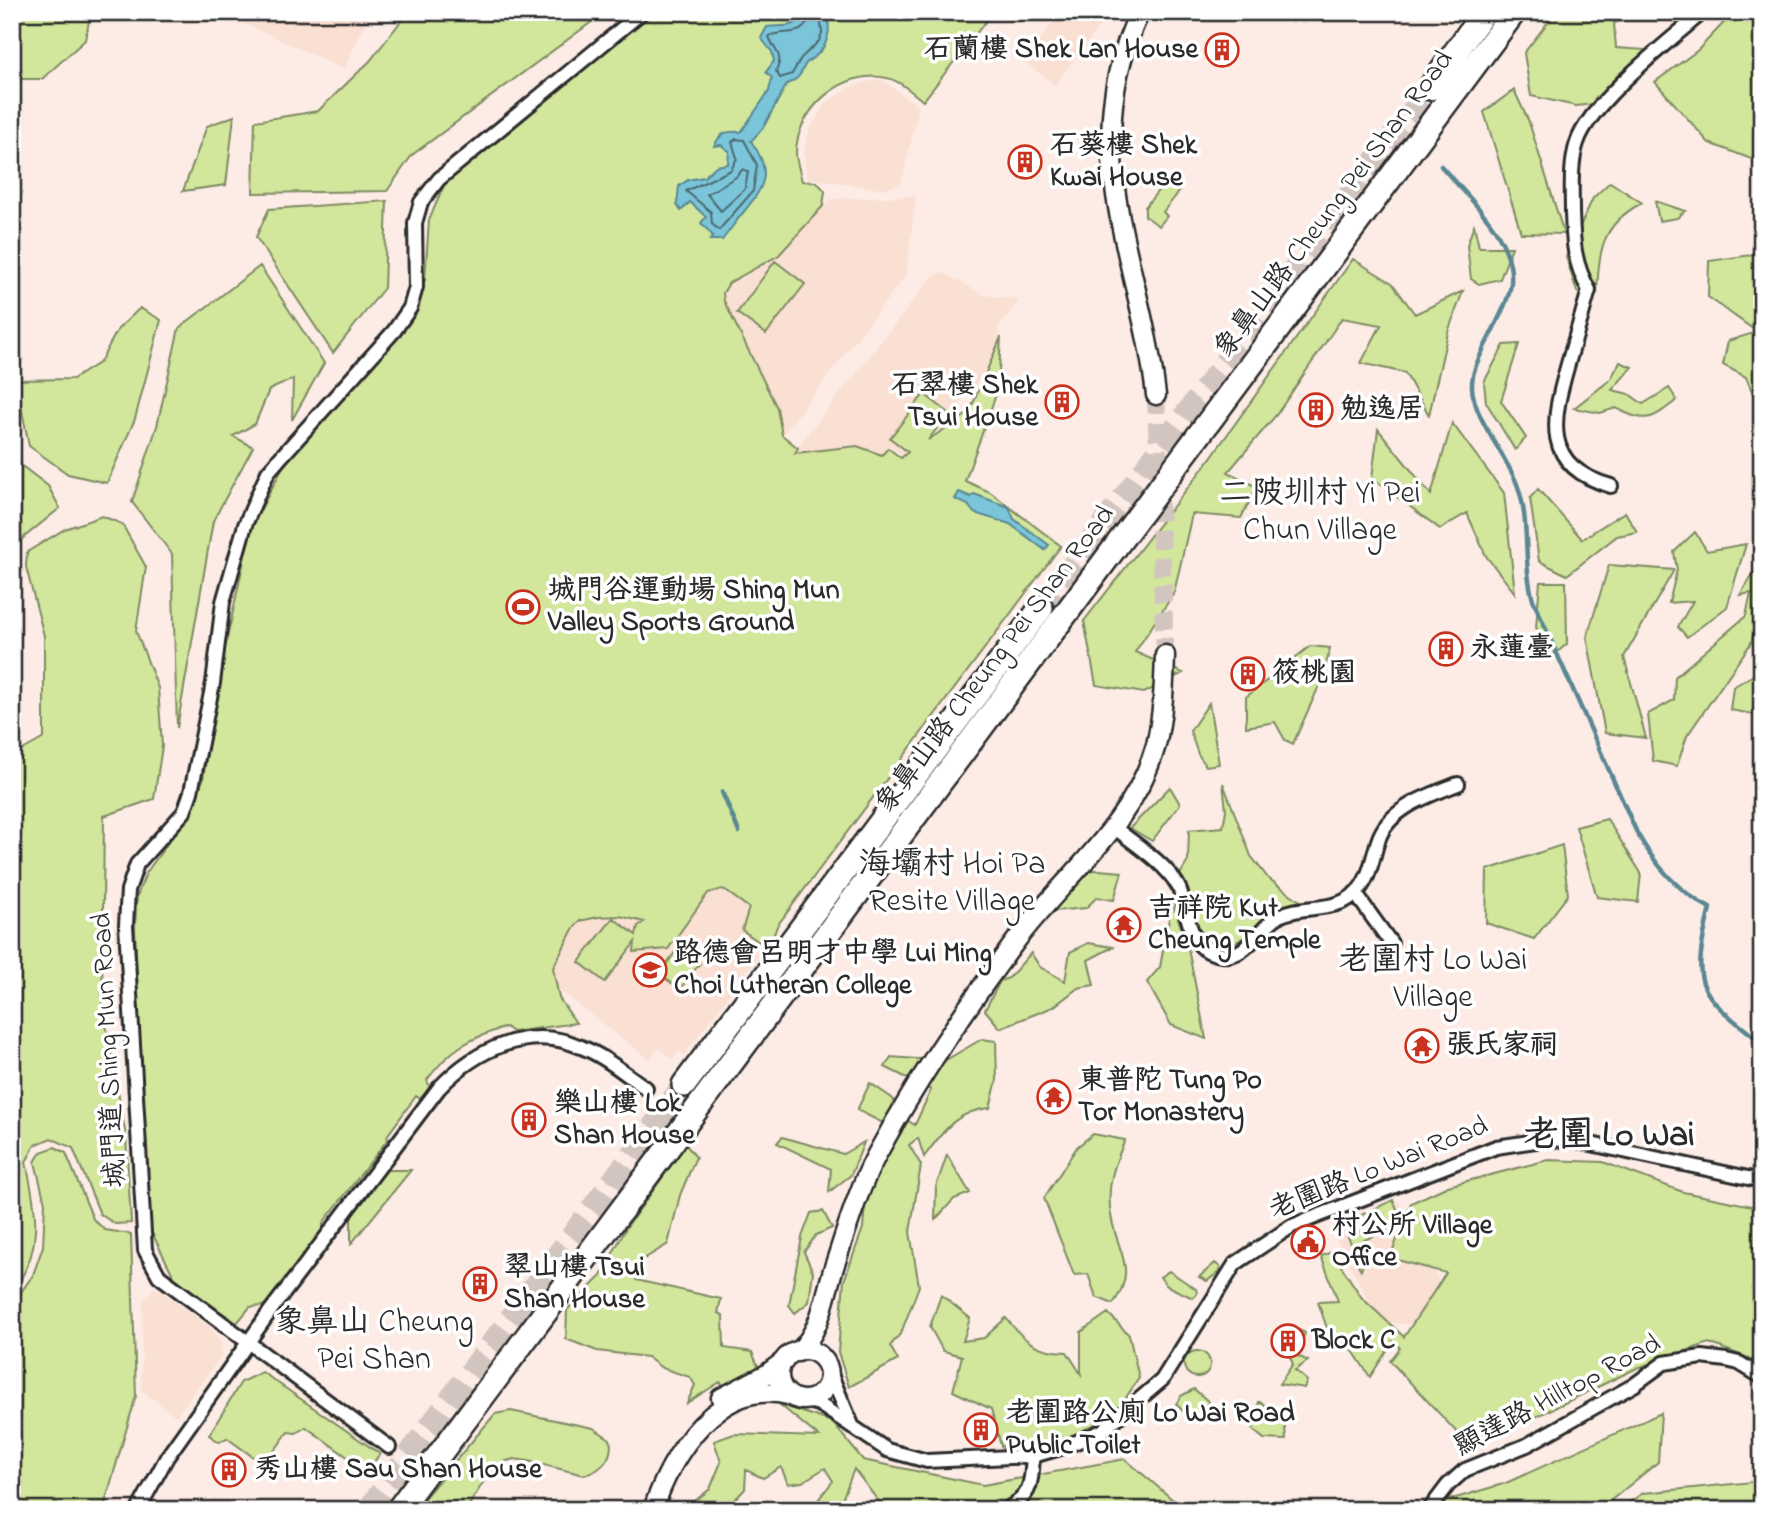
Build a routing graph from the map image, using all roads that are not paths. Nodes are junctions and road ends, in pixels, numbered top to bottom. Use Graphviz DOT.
graph roads {
  1 [pos="642,12"];
  2 [pos="1140,12"];
  3 [pos="1514,12"];
  4 [pos="1524,12"];
  5 [pos="1703,12"];
  6 [pos="1480,17"];
  7 [pos="1494,41"];
  8 [pos="1430,88"];
  9 [pos="1156,395"];
  10 [pos="1611,486"];
  11 [pos="1041,608"];
  12 [pos="1165,655"];
  13 [pos="1458,784"];
  14 [pos="1114,827"];
  15 [pos="1355,893"];
  16 [pos="1391,943"];
  17 [pos="684,1085"];
  18 [pos="646,1088"];
  19 [pos="1762,1181"];
  20 [pos="821,1309"];
  21 [pos="249,1342"];
  22 [pos="791,1356"];
  23 [pos="827,1366"];
  24 [pos="1762,1377"];
  25 [pos="796,1398"];
  26 [pos="705,1420"];
  27 [pos="859,1434"];
  28 [pos="389,1447"];
  29 [pos="1033,1456"];
  30 [pos="138,1510"];
  31 [pos="398,1510"];
  32 [pos="653,1510"];
  33 [pos="1005,1510"];
  34 [pos="1429,1510"];
  1 -- 21 [label="street, 城門道 Shing Mun Road"];
  2 -- 9 [label="street"];
  3 -- 7 [label="highway, 象鼻山路 Cheung Pei Shan Road"];
  4 -- 7 [label="highway"];
  5 -- 10 [label="street"];
  6 -- 8 [label="highway, 象鼻山路 Cheung Pei Shan Road"];
  7 -- 31 [label="highway, 象鼻山路 Cheung Pei Shan Road"];
  11 -- 17 [label="highway, 象鼻山路 Cheung Pei Shan Road"];
  12 -- 14 [label="street"];
  13 -- 15 [label="street"];
  14 -- 15 [label="street"];
  14 -- 20 [label="street"];
  15 -- 16 [label="street"];
  18 -- 21 [label="street"];
  19 -- 29 [label="street, 老圍路 Lo Wai Road"];
  20 -- 22 [label="street"];
  20 -- 23 [label="street"];
  21 -- 28 [label="street"];
  21 -- 30 [label="street"];
  22 -- 23 [label="street"];
  22 -- 25 [label="street"];
  22 -- 26 [label="street"];
  23 -- 25 [label="street"];
  23 -- 27 [label="street"];
  24 -- 34 [label="street, 顯達路 Hilltop Road"];
  25 -- 26 [label="street"];
  25 -- 27 [label="street, 老圍路 Lo Wai Road"];
  26 -- 32 [label="street"];
  27 -- 29 [label="street, 老圍路 Lo Wai Road"];
  29 -- 33 [label="street"];
}
